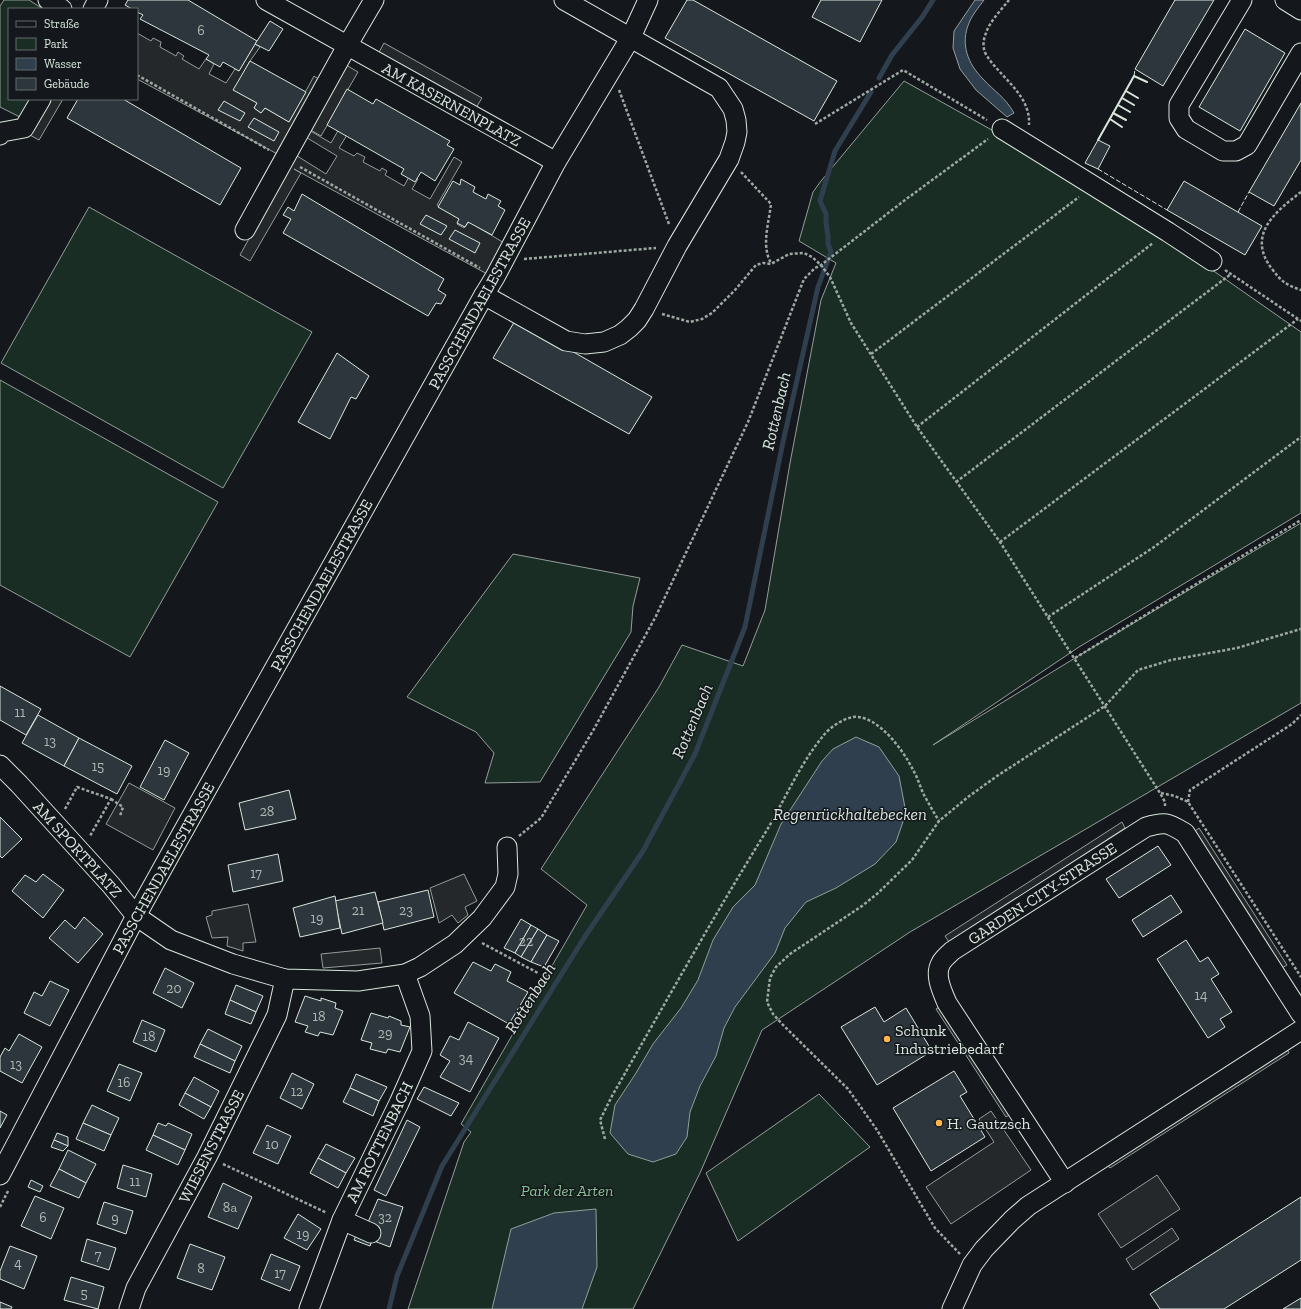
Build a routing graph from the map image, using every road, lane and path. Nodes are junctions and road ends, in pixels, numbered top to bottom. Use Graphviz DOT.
graph roads {
  1 [pos="48,0"];
  2 [pos="266,0"];
  3 [pos="374,0"];
  4 [pos="564,0"];
  5 [pos="648,0"];
  6 [pos="1008,0"];
  7 [pos="1242,0"];
  8 [pos="60,8"];
  9 [pos="631,37"];
  10 [pos="348,46"];
  11 [pos="1301,53"];
  12 [pos="612,70"];
  13 [pos="138,76"];
  14 [pos="40,100"];
  15 [pos="815,124"];
  16 [pos="1002,129"];
  17 [pos="0,135"];
  18 [pos="1028,145"];
  19 [pos="285,158"];
  20 [pos="729,159"];
  21 [pos="556,162"];
  22 [pos="1094,186"];
  23 [pos="1301,192"];
  24 [pos="245,230"];
  25 [pos="1168,232"];
  26 [pos="677,246"];
  27 [pos="506,256"];
  28 [pos="1212,261"];
  29 [pos="771,264"];
  30 [pos="821,265"];
  31 [pos="1231,274"];
  32 [pos="495,277"];
  33 [pos="1301,290"];
  34 [pos="484,294"];
  35 [pos="644,309"];
  36 [pos="1298,319"];
  37 [pos="1301,321"];
  38 [pos="871,354"];
  39 [pos="917,427"];
  40 [pos="1301,437"];
  41 [pos="956,482"];
  42 [pos="1301,520"];
  43 [pos="1000,542"];
  44 [pos="1048,617"];
  45 [pos="1301,629"];
  46 [pos="1075,658"];
  47 [pos="1105,706"];
  48 [pos="1301,715"];
  49 [pos="0,765"];
  50 [pos="1160,793"];
  51 [pos="111,799"];
  52 [pos="1188,802"];
  53 [pos="120,816"];
  54 [pos="940,821"];
  55 [pos="56,824"];
  56 [pos="507,847"];
  57 [pos="82,853"];
  58 [pos="136,916"];
  59 [pos="465,935"];
  60 [pos="538,972"];
  61 [pos="404,974"];
  62 [pos="285,979"];
  63 [pos="1301,1014"];
  64 [pos="1301,1030"];
  65 [pos="605,1139"];
  66 [pos="207,1157"];
  67 [pos="0,1174"];
  68 [pos="1065,1183"];
  69 [pos="342,1220"];
  70 [pos="371,1233"];
  71 [pos="972,1265"];
  72 [pos="128,1309"];
  73 [pos="309,1309"];
  74 [pos="952,1309"];
  1 -- 8 [label="street"];
  2 -- 10 [label="street, AM KASERNENPLATZ"];
  3 -- 10 [label="street"];
  4 -- 9 [label="street"];
  5 -- 9 [label="street, PASSCHENDAELESTRASSE"];
  6 -- 18 [label="path"];
  7 -- 11 [label="street"];
  9 -- 12 [label="street, PASSCHENDAELESTRASSE"];
  9 -- 20 [label="street"];
  10 -- 19 [label="street"];
  10 -- 21 [label="street, AM KASERNENPLATZ"];
  12 -- 21 [label="street, PASSCHENDAELESTRASSE"];
  12 -- 26 [label="path"];
  13 -- 19 [label="path"];
  14 -- 17 [label="street"];
  15 -- 16 [label="path"];
  16 -- 18 [label="street"];
  16 -- 30 [label="path"];
  18 -- 22 [label="street"];
  19 -- 24 [label="street"];
  19 -- 32 [label="path"];
  20 -- 26 [label="street"];
  20 -- 29 [label="path"];
  21 -- 27 [label="street, PASSCHENDAELESTRASSE"];
  22 -- 25 [label="street"];
  22 -- 38 [label="path"];
  23 -- 33 [label="path"];
  25 -- 28 [label="street"];
  25 -- 39 [label="path"];
  26 -- 27 [label="path"];
  26 -- 35 [label="street"];
  27 -- 32 [label="street, PASSCHENDAELESTRASSE"];
  28 -- 31 [label="path"];
  29 -- 30 [label="path"];
  29 -- 35 [label="path"];
  30 -- 38 [label="path"];
  30 -- 56 [label="path"];
  31 -- 36 [label="path"];
  31 -- 41 [label="path"];
  32 -- 34 [label="street, PASSCHENDAELESTRASSE"];
  34 -- 35 [label="street"];
  34 -- 58 [label="street, PASSCHENDAELESTRASSE"];
  36 -- 37 [label="path"];
  36 -- 43 [label="path"];
  38 -- 39 [label="path"];
  39 -- 41 [label="path"];
  40 -- 44 [label="path"];
  41 -- 43 [label="path"];
  42 -- 46 [label="path"];
  43 -- 44 [label="path"];
  44 -- 46 [label="path"];
  45 -- 47 [label="path"];
  46 -- 47 [label="path"];
  47 -- 50 [label="path"];
  47 -- 54 [label="path"];
  48 -- 52 [label="path"];
  49 -- 55 [label="street, AM SPORTPLATZ"];
  51 -- 53 [label="path"];
  51 -- 55 [label="path"];
  51 -- 57 [label="path"];
  54 -- 65 [label="path"];
  54 -- 71 [label="path"];
  55 -- 57 [label="street, AM SPORTPLATZ"];
  56 -- 59 [label="street, AM SPORTPLATZ"];
  57 -- 58 [label="street, AM SPORTPLATZ"];
  58 -- 62 [label="street, AM SPORTPLATZ"];
  58 -- 67 [label="street, PASSCHENDAELESTRASSE"];
  59 -- 60 [label="path"];
  59 -- 61 [label="street, AM SPORTPLATZ"];
  61 -- 62 [label="street, AM SPORTPLATZ"];
  61 -- 69 [label="street, AM ROTTENBACH"];
  62 -- 66 [label="street, WIESENSTRASSE"];
  63 -- 68 [label="street, GARDEN-CITY-STRASSE"];
  64 -- 68 [label="street"];
  66 -- 69 [label="path"];
  66 -- 72 [label="street, WIESENSTRASSE"];
  68 -- 71 [label="street"];
  69 -- 70 [label="street"];
  69 -- 73 [label="street, AM ROTTENBACH"];
  71 -- 74 [label="street"];
}
